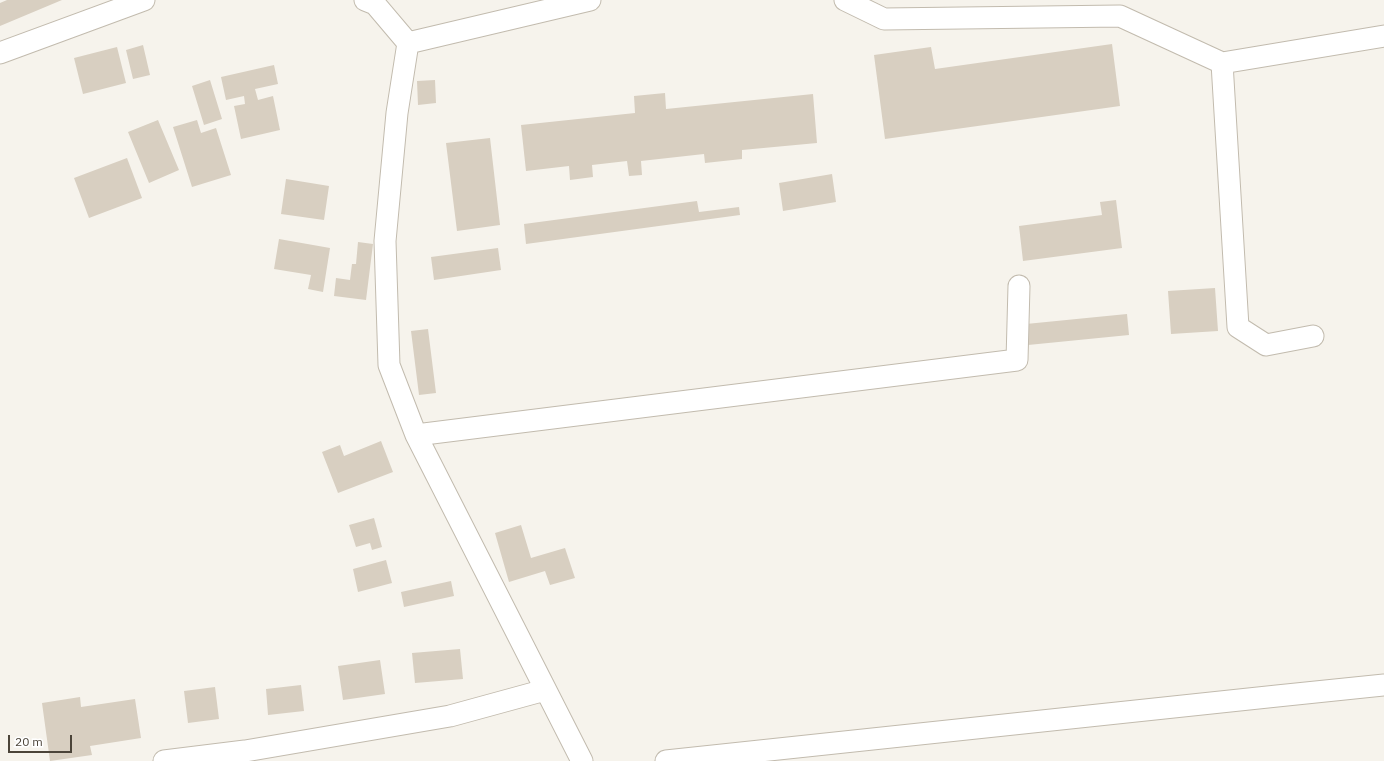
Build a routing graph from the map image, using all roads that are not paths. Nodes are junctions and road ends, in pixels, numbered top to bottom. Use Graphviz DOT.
graph roads {
  1 [pos="142,0"];
  2 [pos="365,0"];
  3 [pos="590,0"];
  4 [pos="845,0"];
  5 [pos="1384,36"];
  6 [pos="408,43"];
  7 [pos="0,53"];
  8 [pos="1222,63"];
  9 [pos="1019,286"];
  10 [pos="1313,336"];
  11 [pos="416,435"];
  12 [pos="1384,685"];
  13 [pos="545,690"];
  14 [pos="164,761"];
  15 [pos="582,761"];
  16 [pos="666,761"];
  1 -- 7 [label="street"];
  2 -- 6 [label="street"];
  3 -- 6 [label="street"];
  4 -- 8 [label="street"];
  5 -- 8 [label="street"];
  6 -- 11 [label="street"];
  8 -- 10 [label="street"];
  9 -- 11 [label="street"];
  11 -- 13 [label="street"];
  12 -- 16 [label="street"];
  13 -- 14 [label="street"];
  13 -- 15 [label="street"];
}
